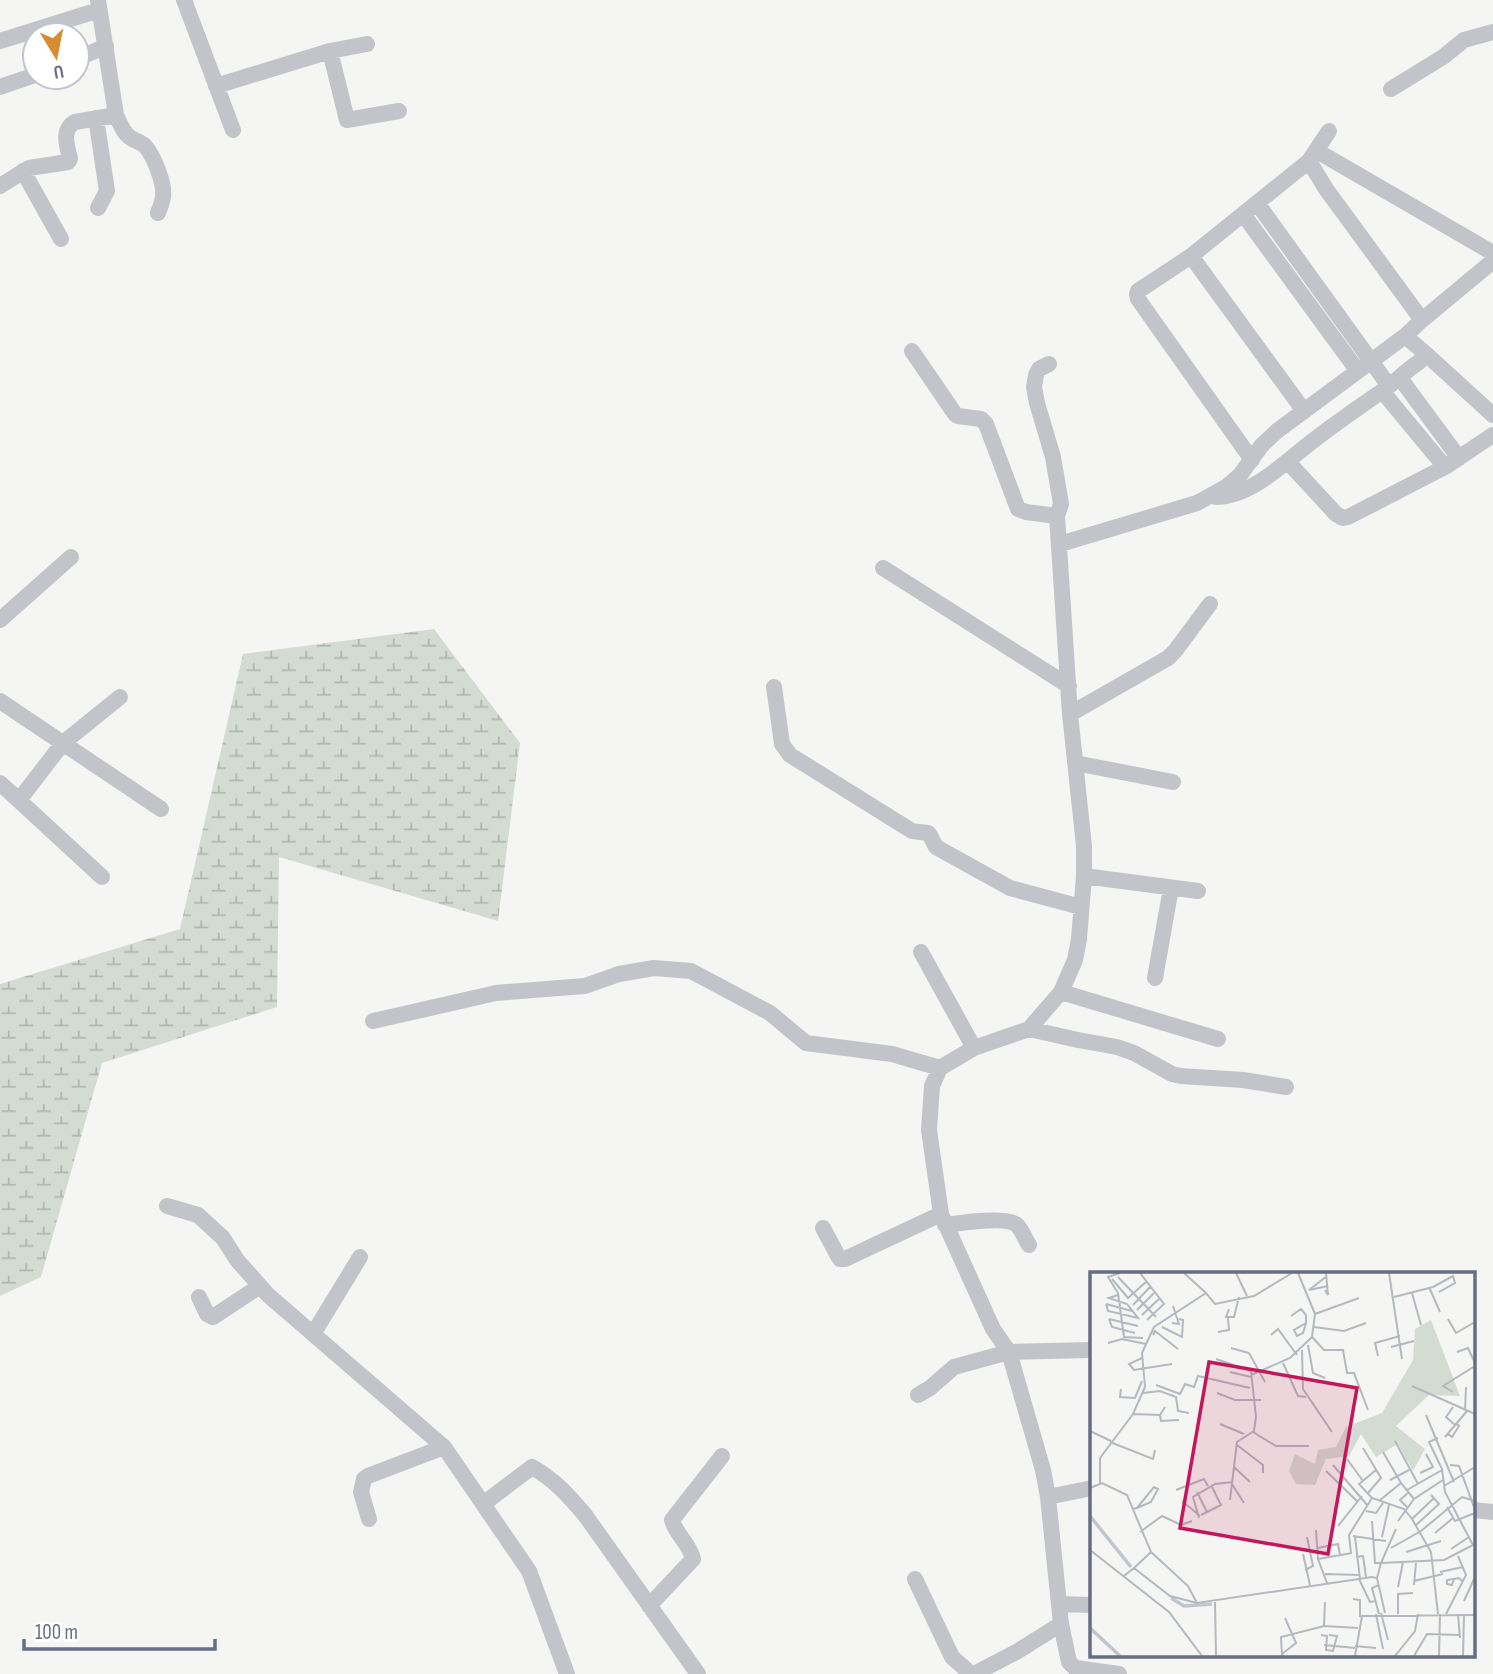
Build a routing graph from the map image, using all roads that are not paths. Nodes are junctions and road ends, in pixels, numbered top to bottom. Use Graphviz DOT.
graph roads {
  1 [pos="184,0"];
  2 [pos="101,4"];
  3 [pos="1493,32"];
  4 [pos="0,41"];
  5 [pos="367,44"];
  6 [pos="106,46"];
  7 [pos="330,51"];
  8 [pos="91,53"];
  9 [pos="21,80"];
  10 [pos="216,86"];
  11 [pos="0,87"];
  12 [pos="1391,89"];
  13 [pos="399,111"];
  14 [pos="116,115"];
  15 [pos="96,118"];
  16 [pos="233,130"];
  17 [pos="1329,131"];
  18 [pos="1313,156"];
  19 [pos="23,171"];
  20 [pos="0,186"];
  21 [pos="1257,203"];
  22 [pos="98,208"];
  23 [pos="158,213"];
  24 [pos="1243,214"];
  25 [pos="61,239"];
  26 [pos="1493,253"];
  27 [pos="1191,256"];
  28 [pos="1493,261"];
  29 [pos="1422,320"];
  30 [pos="1405,336"];
  31 [pos="912,351"];
  32 [pos="1426,354"];
  33 [pos="1049,364"];
  34 [pos="1364,365"];
  35 [pos="1391,385"];
  36 [pos="1298,415"];
  37 [pos="1493,415"];
  38 [pos="1493,435"];
  39 [pos="1312,441"];
  40 [pos="1459,458"];
  41 [pos="1252,460"];
  42 [pos="1288,462"];
  43 [pos="1445,467"];
  44 [pos="1208,498"];
  45 [pos="1057,516"];
  46 [pos="1060,544"];
  47 [pos="71,557"];
  48 [pos="883,568"];
  49 [pos="1210,604"];
  50 [pos="0,620"];
  51 [pos="1069,686"];
  52 [pos="774,687"];
  53 [pos="120,697"];
  54 [pos="0,701"];
  55 [pos="1070,713"];
  56 [pos="63,743"];
  57 [pos="1075,763"];
  58 [pos="1173,782"];
  59 [pos="0,783"];
  60 [pos="19,800"];
  61 [pos="161,808"];
  62 [pos="1084,876"];
  63 [pos="102,877"];
  64 [pos="1171,888"];
  65 [pos="1198,891"];
  66 [pos="1081,907"];
  67 [pos="921,952"];
  68 [pos="1155,978"];
  69 [pos="1060,992"];
  70 [pos="373,1021"];
  71 [pos="1029,1029"];
  72 [pos="1218,1039"];
  73 [pos="974,1048"];
  74 [pos="940,1068"];
  75 [pos="1286,1087"];
  76 [pos="167,1206"];
  77 [pos="943,1220"];
  78 [pos="823,1228"];
  79 [pos="1029,1245"];
  80 [pos="360,1257"];
  81 [pos="260,1286"];
  82 [pos="199,1297"];
  83 [pos="313,1334"];
  84 [pos="1090,1350"];
  85 [pos="1009,1352"];
  86 [pos="918,1395"];
  87 [pos="444,1447"];
  88 [pos="722,1456"];
  89 [pos="1090,1489"];
  90 [pos="1048,1497"];
  91 [pos="483,1504"];
  92 [pos="369,1519"];
  93 [pos="915,1579"];
  94 [pos="1059,1604"];
  95 [pos="1090,1605"];
  96 [pos="649,1606"];
  97 [pos="1060,1624"];
  98 [pos="567,1674"];
  99 [pos="698,1674"];
  100 [pos="972,1674"];
  101 [pos="1119,1674"];
  1 -- 10 [label="street"];
  2 -- 4 [label="street"];
  2 -- 6 [label="street"];
  3 -- 12 [label="street"];
  5 -- 7 [label="street"];
  6 -- 8 [label="street"];
  6 -- 14 [label="street"];
  7 -- 10 [label="street"];
  7 -- 13 [label="street"];
  9 -- 11 [label="street"];
  10 -- 16 [label="street"];
  14 -- 15 [label="street"];
  14 -- 23 [label="street"];
  15 -- 19 [label="street"];
  15 -- 22 [label="street"];
  17 -- 18 [label="street"];
  18 -- 21 [label="street"];
  18 -- 26 [label="street"];
  18 -- 29 [label="street"];
  19 -- 20 [label="street"];
  19 -- 25 [label="street"];
  21 -- 24 [label="street"];
  21 -- 34 [label="street"];
  24 -- 27 [label="street"];
  24 -- 34 [label="street"];
  27 -- 36 [label="street"];
  27 -- 41 [label="street"];
  28 -- 29 [label="street"];
  29 -- 30 [label="street"];
  30 -- 32 [label="street"];
  30 -- 34 [label="street"];
  31 -- 45 [label="street"];
  32 -- 35 [label="street"];
  32 -- 37 [label="street"];
  33 -- 45 [label="street"];
  34 -- 35 [label="street"];
  34 -- 36 [label="street"];
  35 -- 39 [label="street"];
  35 -- 40 [label="street"];
  35 -- 43 [label="street"];
  36 -- 39 [label="street"];
  36 -- 41 [label="street"];
  38 -- 40 [label="street"];
  39 -- 42 [label="street"];
  40 -- 43 [label="street"];
  41 -- 44 [label="street"];
  42 -- 43 [label="street"];
  42 -- 44 [label="street"];
  44 -- 46 [label="street"];
  45 -- 46 [label="street"];
  46 -- 51 [label="street"];
  47 -- 50 [label="street"];
  48 -- 51 [label="street"];
  49 -- 55 [label="street"];
  51 -- 55 [label="street"];
  52 -- 66 [label="street"];
  53 -- 56 [label="street"];
  54 -- 56 [label="street"];
  55 -- 57 [label="street"];
  56 -- 60 [label="street"];
  56 -- 61 [label="street"];
  57 -- 58 [label="street"];
  57 -- 62 [label="street"];
  59 -- 60 [label="street"];
  60 -- 63 [label="street"];
  62 -- 64 [label="street"];
  62 -- 66 [label="street"];
  64 -- 65 [label="street"];
  64 -- 68 [label="street"];
  66 -- 69 [label="street"];
  67 -- 73 [label="street"];
  69 -- 71 [label="street"];
  69 -- 72 [label="street"];
  70 -- 74 [label="street"];
  71 -- 73 [label="street"];
  71 -- 75 [label="street"];
  73 -- 74 [label="street"];
  74 -- 77 [label="street"];
  76 -- 81 [label="street"];
  77 -- 78 [label="street"];
  77 -- 79 [label="street"];
  77 -- 85 [label="street"];
  80 -- 83 [label="street"];
  81 -- 82 [label="street"];
  81 -- 83 [label="street"];
  83 -- 87 [label="street"];
  84 -- 85 [label="street"];
  85 -- 86 [label="street"];
  85 -- 90 [label="street"];
  87 -- 91 [label="street"];
  87 -- 92 [label="street"];
  88 -- 96 [label="street"];
  89 -- 90 [label="street"];
  90 -- 94 [label="street"];
  91 -- 96 [label="street"];
  91 -- 98 [label="street"];
  93 -- 100 [label="street"];
  94 -- 95 [label="street"];
  94 -- 97 [label="street"];
  96 -- 99 [label="street"];
  97 -- 100 [label="street"];
  97 -- 101 [label="street"];
}
